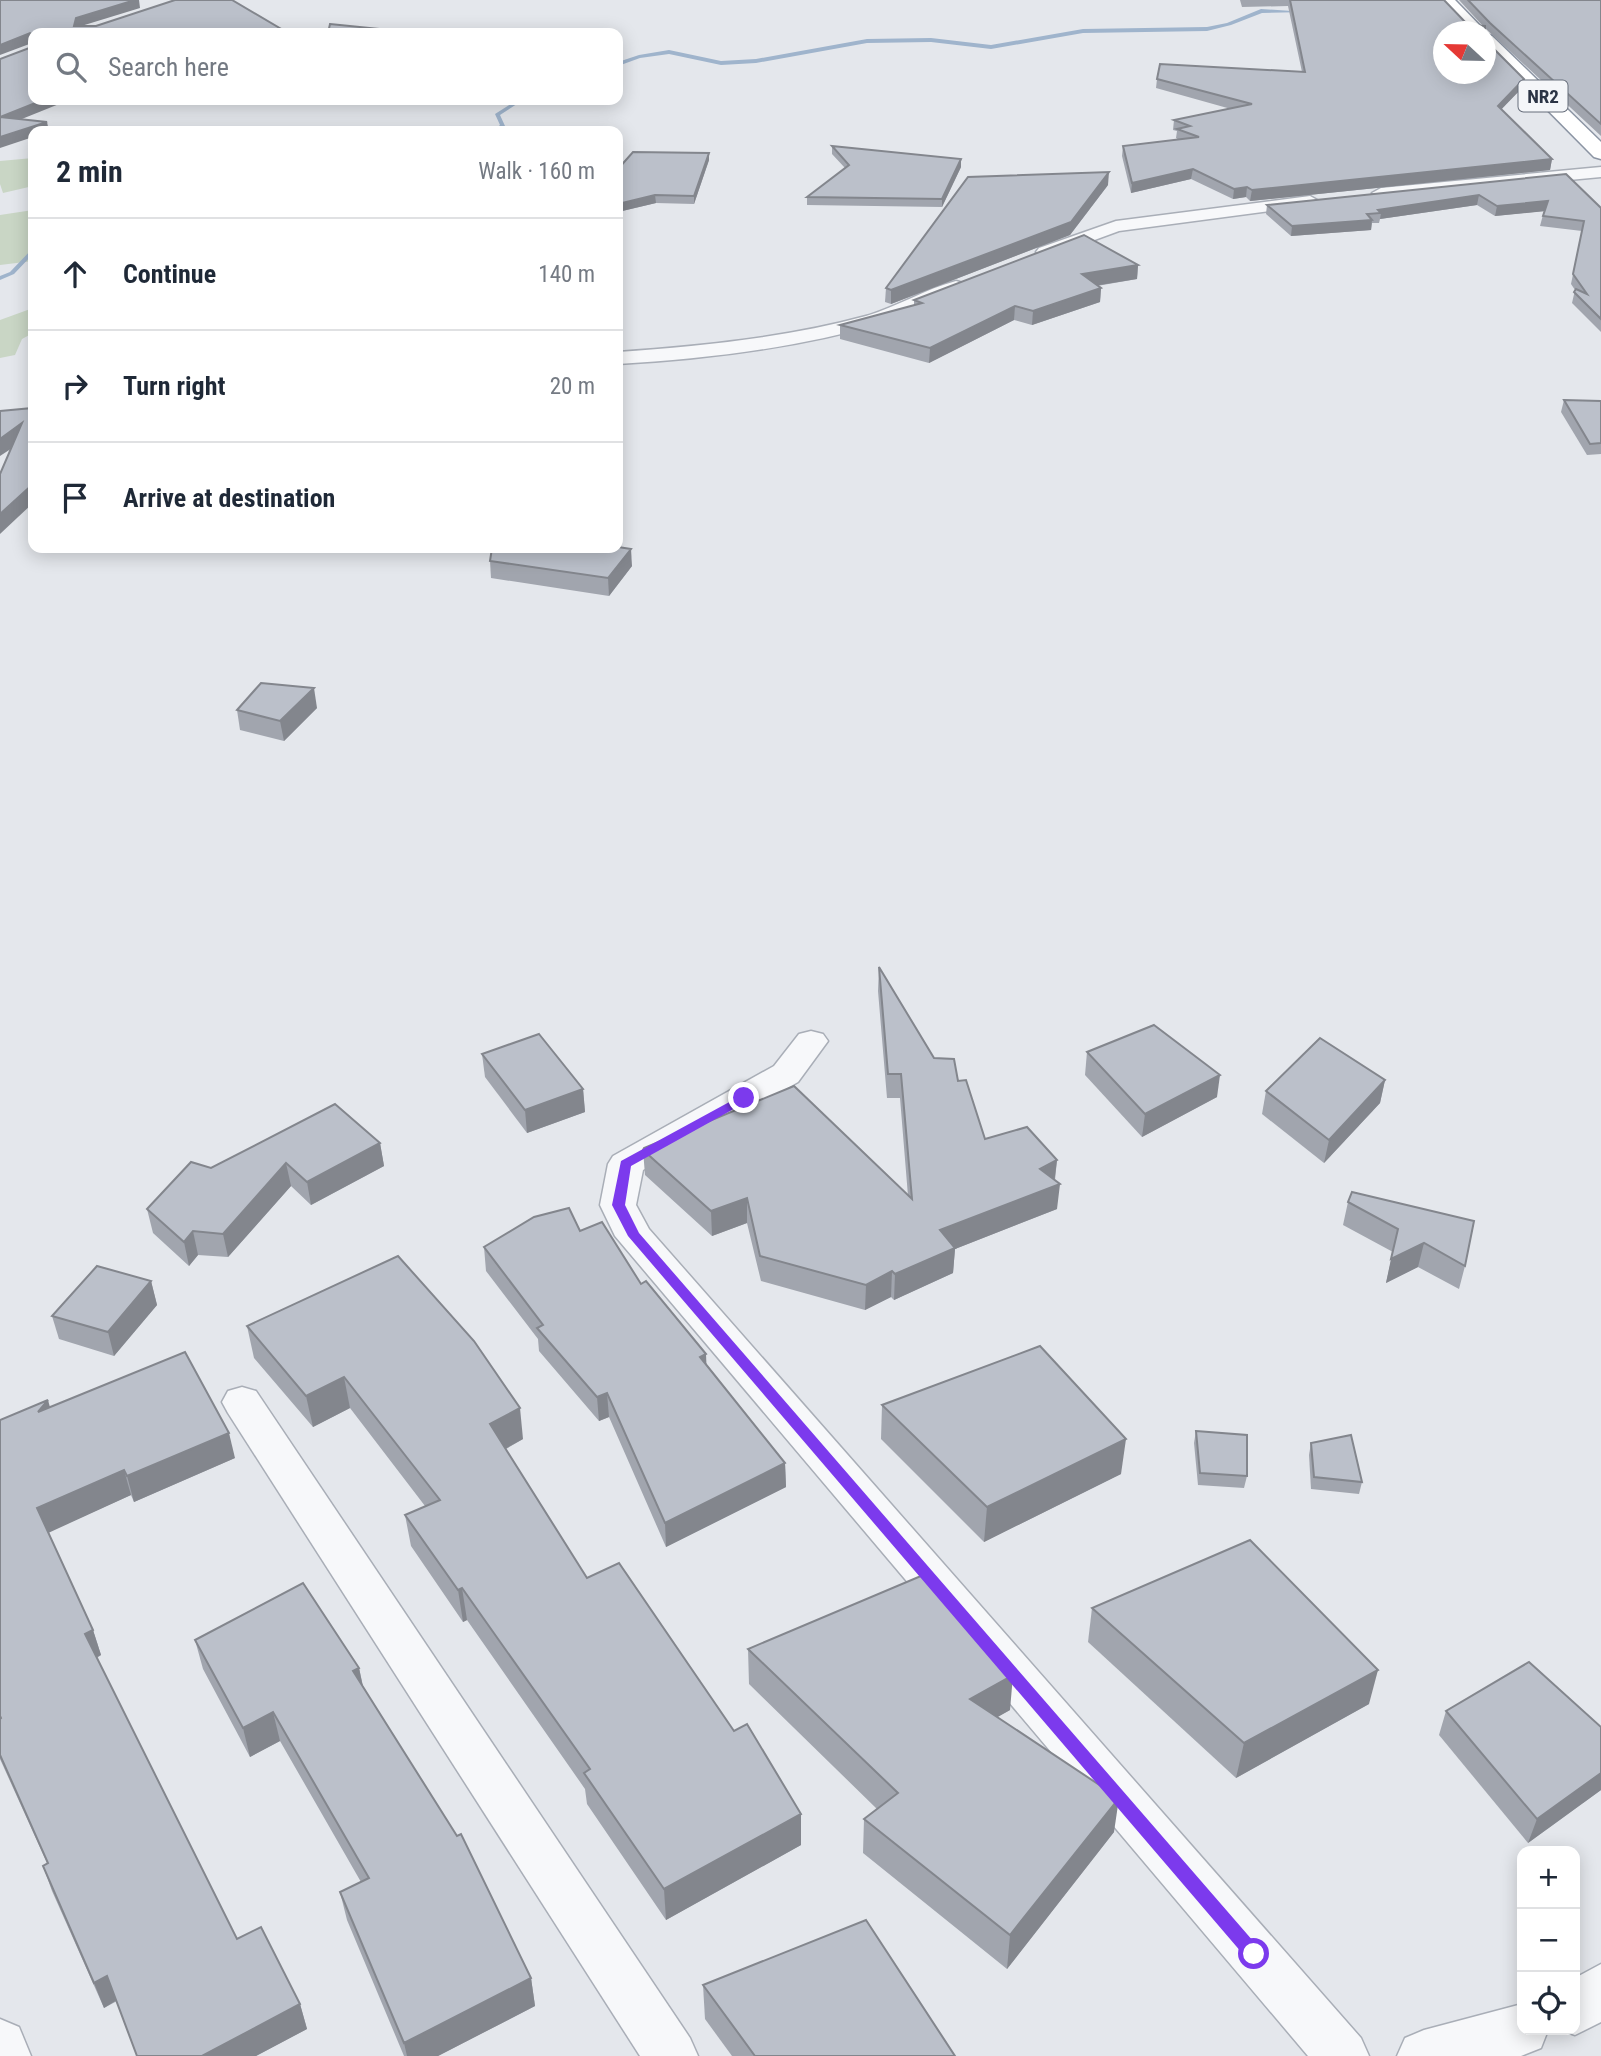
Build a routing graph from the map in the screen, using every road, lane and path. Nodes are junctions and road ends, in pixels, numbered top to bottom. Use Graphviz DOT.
graph roads {
  1 [pos="1446,0"];
  2 [pos="1467,21"];
  3 [pos="1496,49"];
  4 [pos="1601,153"];
  5 [pos="1601,172"];
  6 [pos="1362,195"];
  7 [pos="1334,199"];
  8 [pos="1026,259"];
  9 [pos="977,279"];
  10 [pos="623,358"];
  11 [pos="811,1041"];
  12 [pos="242,1402"];
  13 [pos="1601,1989"];
  14 [pos="1580,2006"];
  15 [pos="1517,2031"];
  16 [pos="0,2045"];
  17 [pos="4,2056"];
  18 [pos="671,2056"];
  19 [pos="1342,2056"];
  20 [pos="1424,2056"];
  1 -- 2 [label="highway"];
  3 -- 4 [label="highway, NR2"];
  5 -- 6 [label="street"];
  7 -- 8 [label="street"];
  9 -- 10 [label="street"];
  11 -- 19 [label="street"];
  12 -- 18 [label="street"];
  13 -- 14 [label="street"];
  15 -- 20 [label="street"];
  16 -- 17 [label="street"];
}
